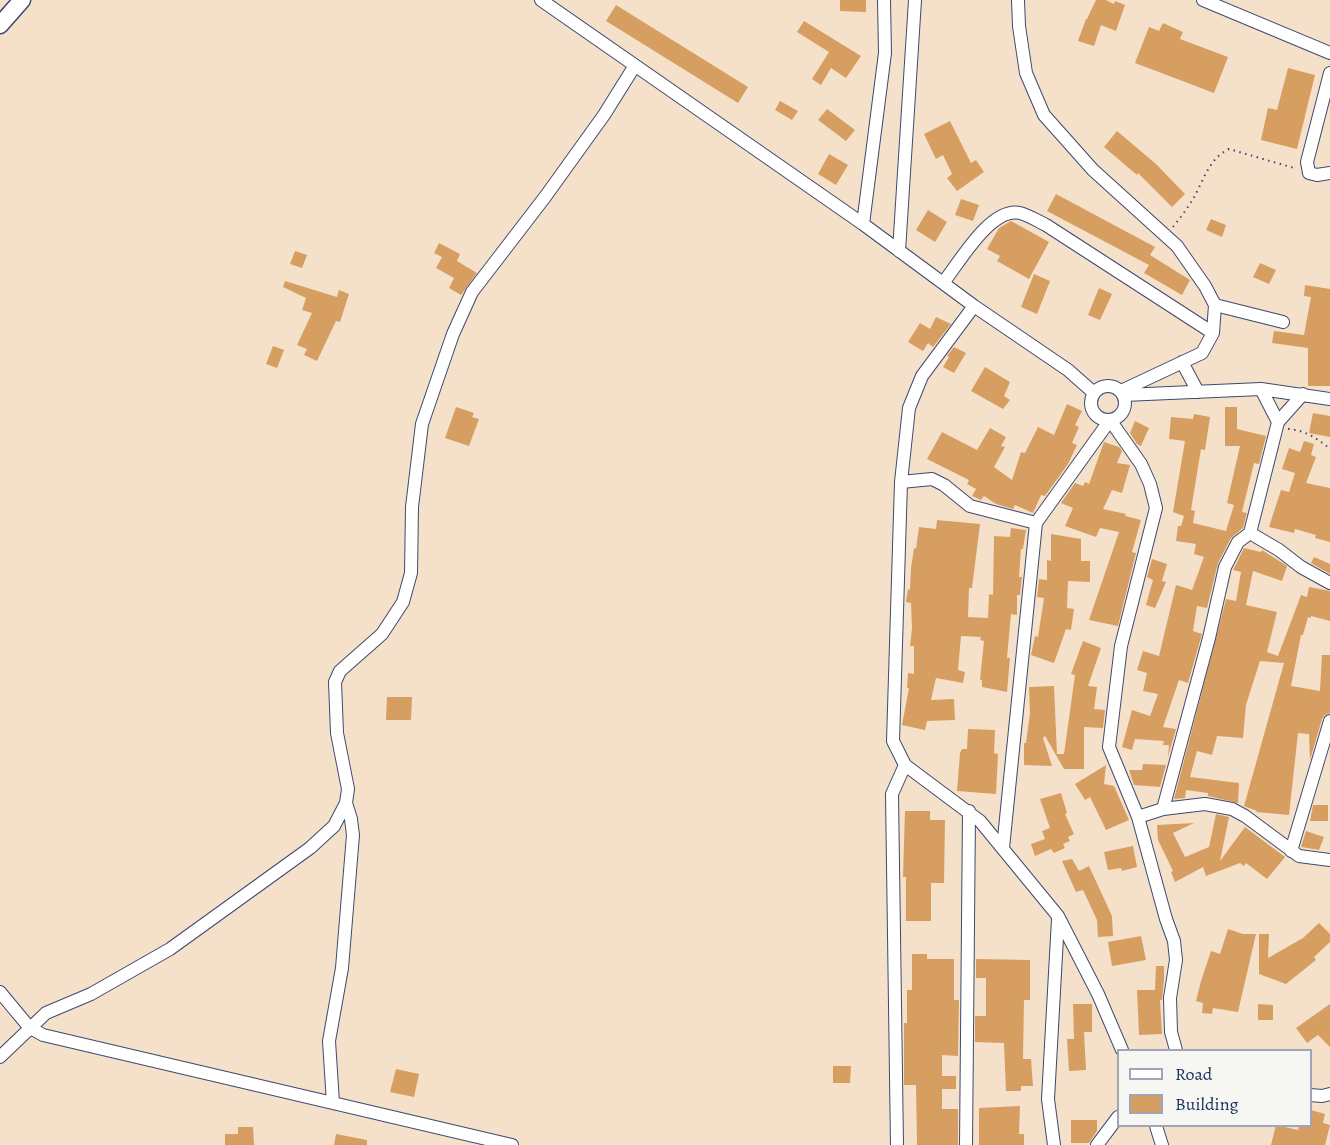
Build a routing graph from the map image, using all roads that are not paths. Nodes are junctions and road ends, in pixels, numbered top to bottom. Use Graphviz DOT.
graph roads {
  1 [pos="22,0"];
  2 [pos="884,0"];
  3 [pos="915,0"];
  4 [pos="1018,0"];
  5 [pos="1203,0"];
  6 [pos="546,1"];
  7 [pos="0,25"];
  8 [pos="1330,53"];
  9 [pos="634,67"];
  10 [pos="1330,73"];
  11 [pos="1330,173"];
  12 [pos="863,224"];
  13 [pos="899,251"];
  14 [pos="943,283"];
  15 [pos="1215,305"];
  16 [pos="974,306"];
  17 [pos="1282,322"];
  18 [pos="1213,333"];
  19 [pos="1182,362"];
  20 [pos="1261,389"];
  21 [pos="1198,392"];
  22 [pos="1095,393"];
  23 [pos="1123,393"];
  24 [pos="1303,394"];
  25 [pos="1330,399"];
  26 [pos="1110,420"];
  27 [pos="1277,425"];
  28 [pos="901,482"];
  29 [pos="1036,524"];
  30 [pos="1251,533"];
  31 [pos="1330,583"];
  32 [pos="1330,721"];
  33 [pos="905,765"];
  34 [pos="346,803"];
  35 [pos="1163,810"];
  36 [pos="969,811"];
  37 [pos="1138,817"];
  38 [pos="1003,848"];
  39 [pos="1291,851"];
  40 [pos="1330,860"];
  41 [pos="1058,916"];
  42 [pos="0,992"];
  43 [pos="29,1027"];
  44 [pos="1122,1049"];
  45 [pos="1176,1049"];
  46 [pos="0,1057"];
  47 [pos="1330,1094"];
  48 [pos="1312,1095"];
  49 [pos="333,1103"];
  50 [pos="1117,1120"];
  51 [pos="1157,1127"];
  52 [pos="512,1145"];
  53 [pos="897,1145"];
  54 [pos="966,1145"];
  55 [pos="1054,1145"];
  56 [pos="1097,1145"];
  57 [pos="1162,1145"];
  1 -- 7 [label="main road"];
  2 -- 12 [label="street"];
  3 -- 13 [label="street"];
  4 -- 15 [label="street"];
  5 -- 8 [label="street"];
  6 -- 9 [label="street"];
  9 -- 12 [label="street"];
  9 -- 34 [label="street"];
  10 -- 11 [label="street"];
  12 -- 13 [label="street"];
  13 -- 14 [label="street"];
  14 -- 16 [label="street"];
  14 -- 18 [label="street"];
  15 -- 17 [label="street"];
  15 -- 18 [label="street"];
  16 -- 22 [label="street"];
  16 -- 28 [label="street"];
  18 -- 19 [label="street"];
  19 -- 21 [label="street"];
  19 -- 23 [label="street"];
  20 -- 21 [label="street"];
  20 -- 24 [label="street"];
  20 -- 27 [label="street"];
  21 -- 23 [label="street"];
  22 -- 23 [label="street"];
  22 -- 26 [label="street"];
  23 -- 26 [label="street"];
  24 -- 25 [label="street"];
  24 -- 27 [label="street"];
  26 -- 29 [label="street"];
  26 -- 37 [label="street"];
  27 -- 30 [label="street"];
  28 -- 29 [label="street"];
  28 -- 33 [label="street"];
  29 -- 38 [label="street"];
  30 -- 31 [label="street"];
  30 -- 35 [label="street"];
  32 -- 39 [label="street"];
  33 -- 36 [label="street"];
  33 -- 53 [label="street"];
  34 -- 43 [label="street"];
  34 -- 49 [label="street"];
  35 -- 37 [label="street"];
  35 -- 39 [label="street"];
  36 -- 38 [label="street"];
  36 -- 54 [label="street"];
  37 -- 45 [label="street"];
  38 -- 41 [label="street"];
  39 -- 40 [label="street"];
  41 -- 44 [label="street"];
  41 -- 55 [label="street"];
  42 -- 43 [label="street"];
  43 -- 46 [label="street"];
  43 -- 49 [label="street"];
  47 -- 48 [label="street"];
  49 -- 52 [label="street"];
  50 -- 56 [label="street"];
  51 -- 57 [label="street"];
}
